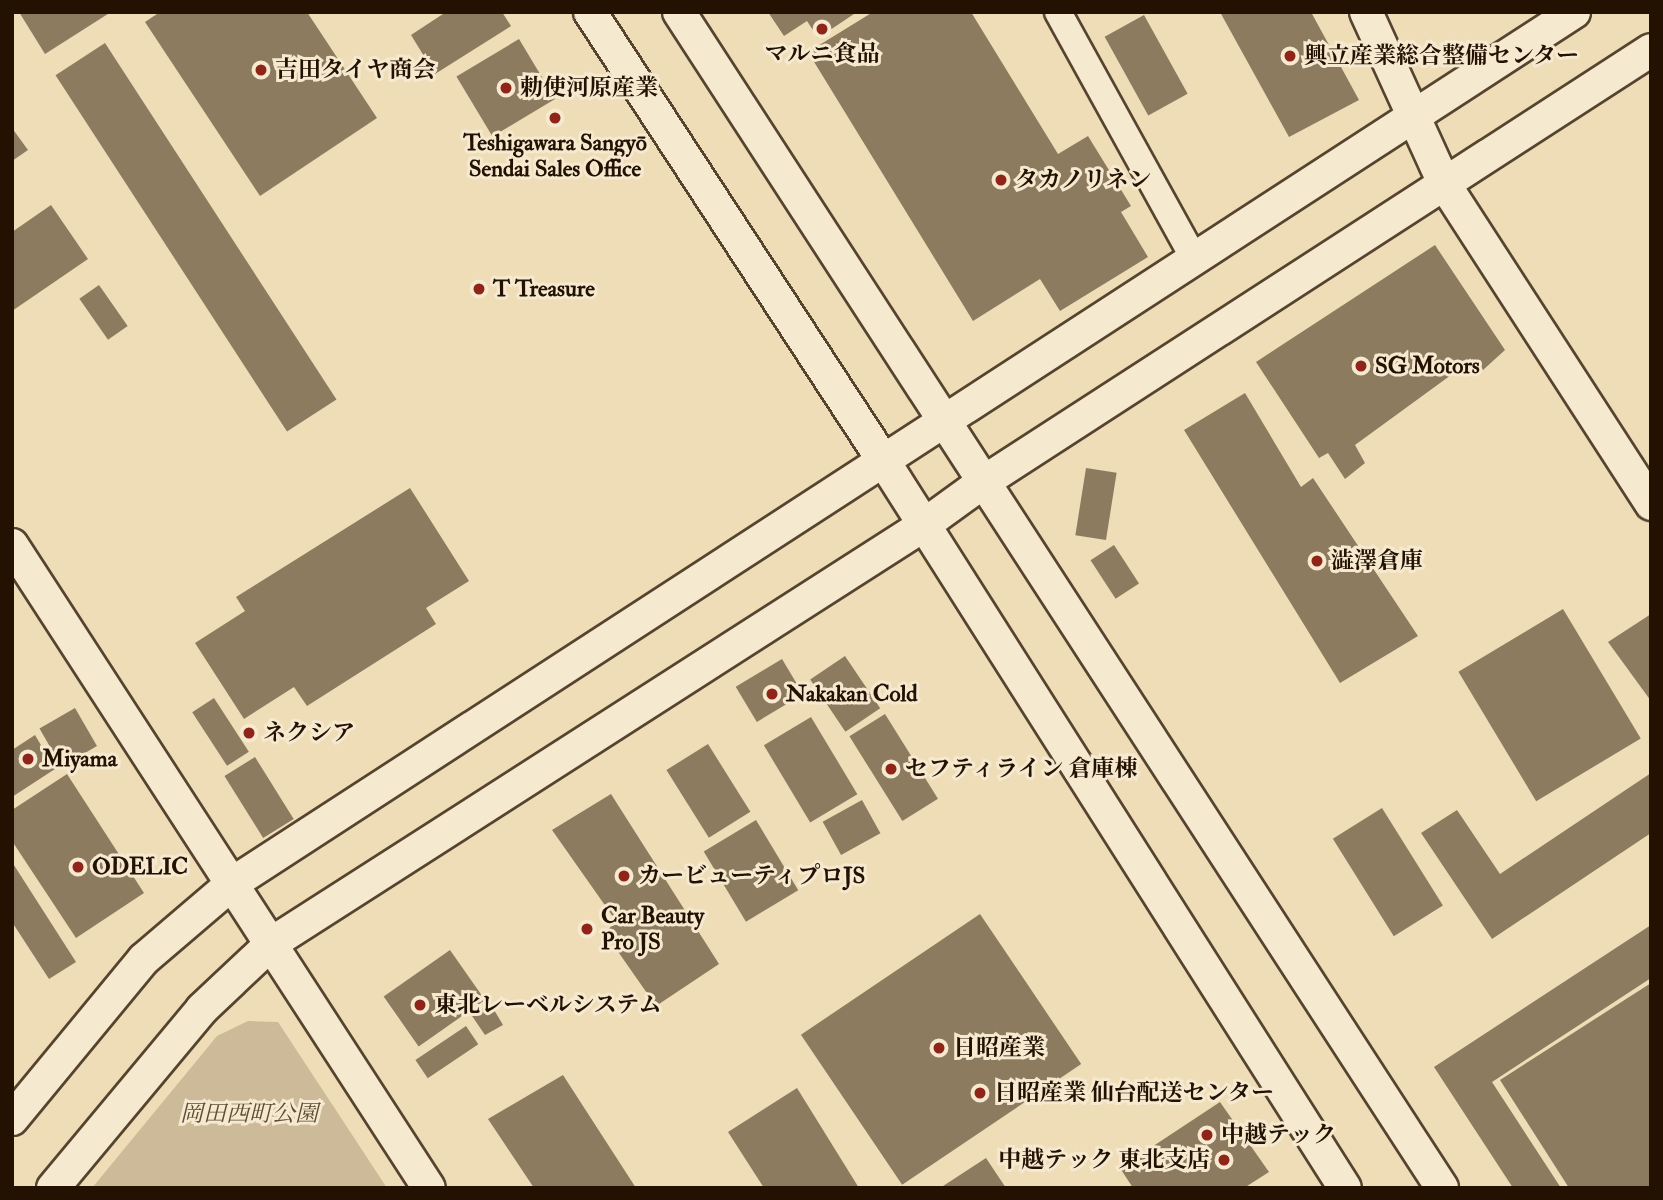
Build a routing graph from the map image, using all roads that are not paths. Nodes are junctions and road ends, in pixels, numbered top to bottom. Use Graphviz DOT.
graph roads {
  1 [pos="590,12"];
  2 [pos="679,12"];
  3 [pos="1058,12"];
  4 [pos="1366,12"];
  5 [pos="1574,12"];
  6 [pos="1651,50"];
  7 [pos="1415,118"];
  8 [pos="1445,185"];
  9 [pos="1193,257"];
  10 [pos="942,421"];
  11 [pos="883,460"];
  12 [pos="982,483"];
  13 [pos="1651,504"];
  14 [pos="924,525"];
  15 [pos="12,545"];
  16 [pos="233,883"];
  17 [pos="272,943"];
  18 [pos="12,1119"];
  19 [pos="53,1188"];
  20 [pos="429,1188"];
  21 [pos="1345,1188"];
  22 [pos="1441,1188"];
  1 -- 11 [label="street"];
  2 -- 10 [label="street"];
  3 -- 9 [label="street"];
  4 -- 7 [label="street"];
  5 -- 7 [label="street"];
  6 -- 8 [label="street"];
  7 -- 8 [label="street"];
  7 -- 9 [label="street"];
  8 -- 12 [label="street"];
  8 -- 13 [label="street"];
  9 -- 10 [label="street"];
  10 -- 11 [label="street"];
  10 -- 12 [label="street"];
  11 -- 14 [label="street"];
  11 -- 16 [label="street"];
  12 -- 14 [label="street"];
  12 -- 22 [label="street"];
  14 -- 17 [label="street"];
  14 -- 21 [label="street"];
  15 -- 16 [label="street"];
  16 -- 17 [label="street"];
  16 -- 18 [label="street"];
  17 -- 19 [label="street"];
  17 -- 20 [label="street"];
}
